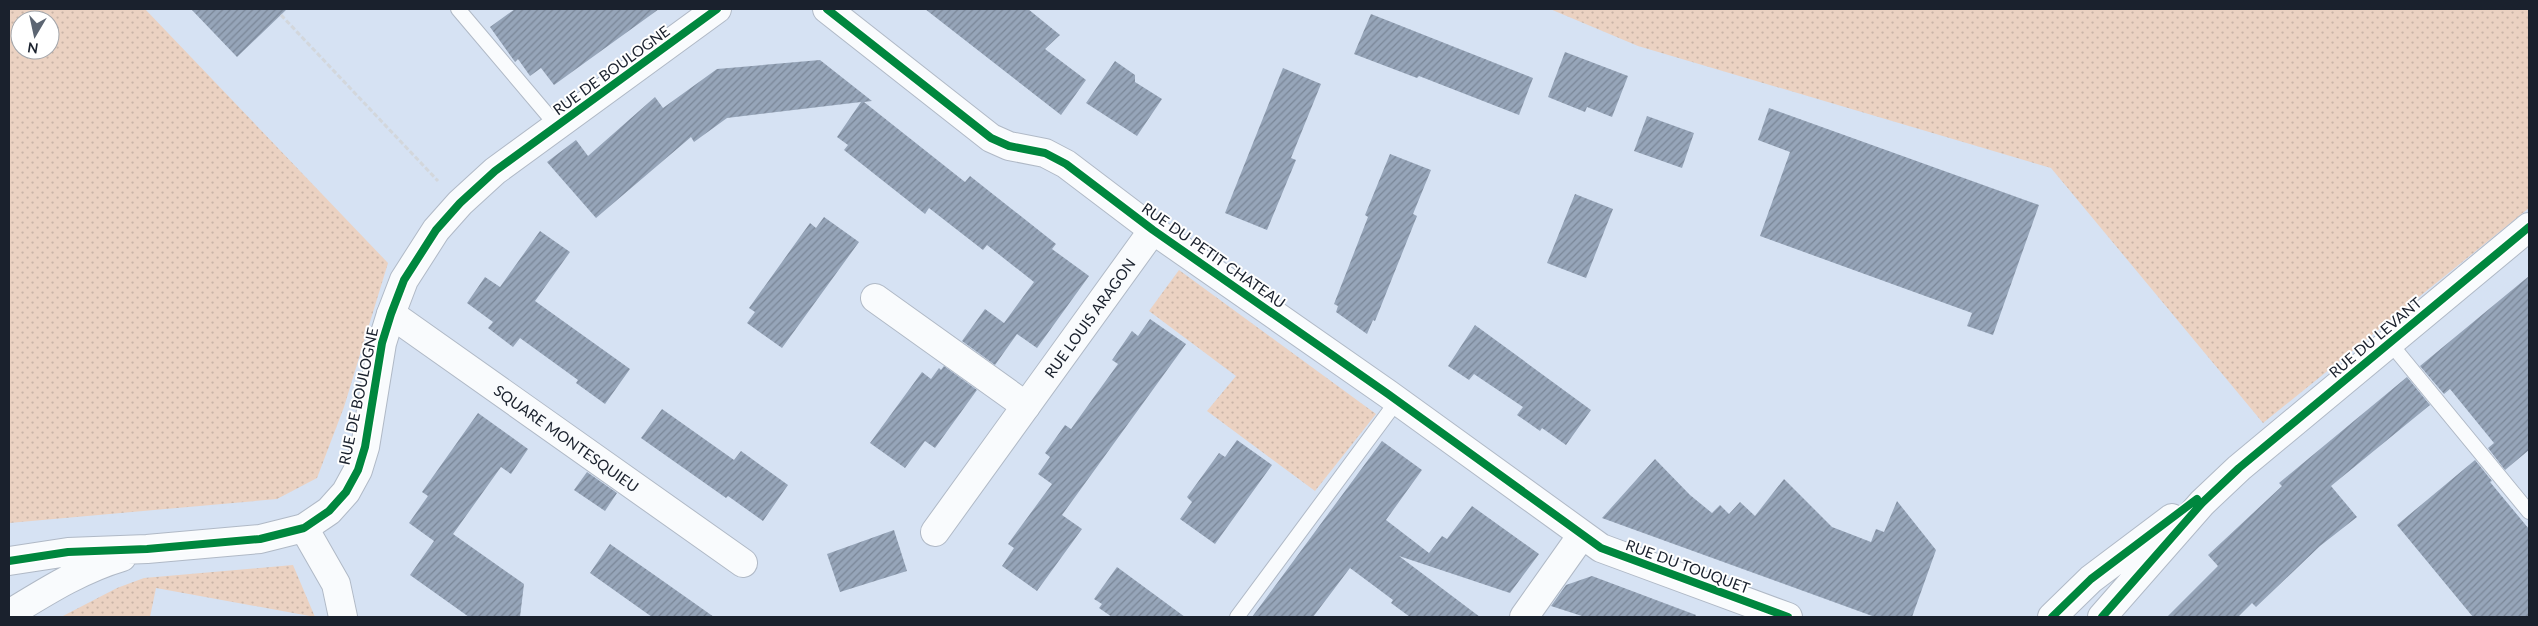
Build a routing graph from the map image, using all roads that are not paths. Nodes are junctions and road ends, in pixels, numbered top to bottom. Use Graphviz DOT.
graph roads {
  1 [pos="458,9"];
  2 [pos="717,9"];
  3 [pos="827,9"];
  4 [pos="557,126"];
  5 [pos="2529,227"];
  6 [pos="1153,230"];
  7 [pos="875,298"];
  8 [pos="391,314"];
  9 [pos="2390,343"];
  10 [pos="1397,401"];
  11 [pos="1026,406"];
  12 [pos="2239,468"];
  13 [pos="2529,512"];
  14 [pos="304,528"];
  15 [pos="936,532"];
  16 [pos="1582,535"];
  17 [pos="147,549"];
  18 [pos="9,561"];
  19 [pos="743,563"];
  20 [pos="9,614"];
  21 [pos="343,617"];
  22 [pos="1237,617"];
  23 [pos="1524,617"];
  24 [pos="1788,617"];
  25 [pos="2052,617"];
  26 [pos="2102,617"];
  1 -- 4 [label="lane"];
  2 -- 4 [label="street, RUE DE BOULOGNE"];
  3 -- 6 [label="street, RUE DU PETIT CHATEAU"];
  4 -- 8 [label="street, RUE DE BOULOGNE"];
  5 -- 9 [label="street, RUE DU LEVANT"];
  6 -- 10 [label="street, RUE DU PETIT CHATEAU"];
  6 -- 11 [label="street, RUE LOUIS ARAGON"];
  7 -- 11 [label="street"];
  8 -- 14 [label="street, RUE DE BOULOGNE"];
  8 -- 19 [label="street, SQUARE MONTESQUIEU"];
  9 -- 12 [label="street, RUE DU LEVANT"];
  9 -- 13 [label="lane"];
  10 -- 16 [label="street, RUE DU PETIT CHATEAU"];
  10 -- 22 [label="lane"];
  11 -- 15 [label="street, RUE LOUIS ARAGON"];
  12 -- 25 [label="street, RUE DU LEVANT"];
  12 -- 26 [label="street, RUE DU LEVANT"];
  14 -- 17 [label="street, RUE DE BOULOGNE"];
  14 -- 21 [label="street"];
  16 -- 23 [label="street"];
  16 -- 24 [label="street, RUE DU TOUQUET"];
  17 -- 18 [label="street, RUE DE BOULOGNE"];
  17 -- 20 [label="street, RUE DE BOULOGNE"];
}
